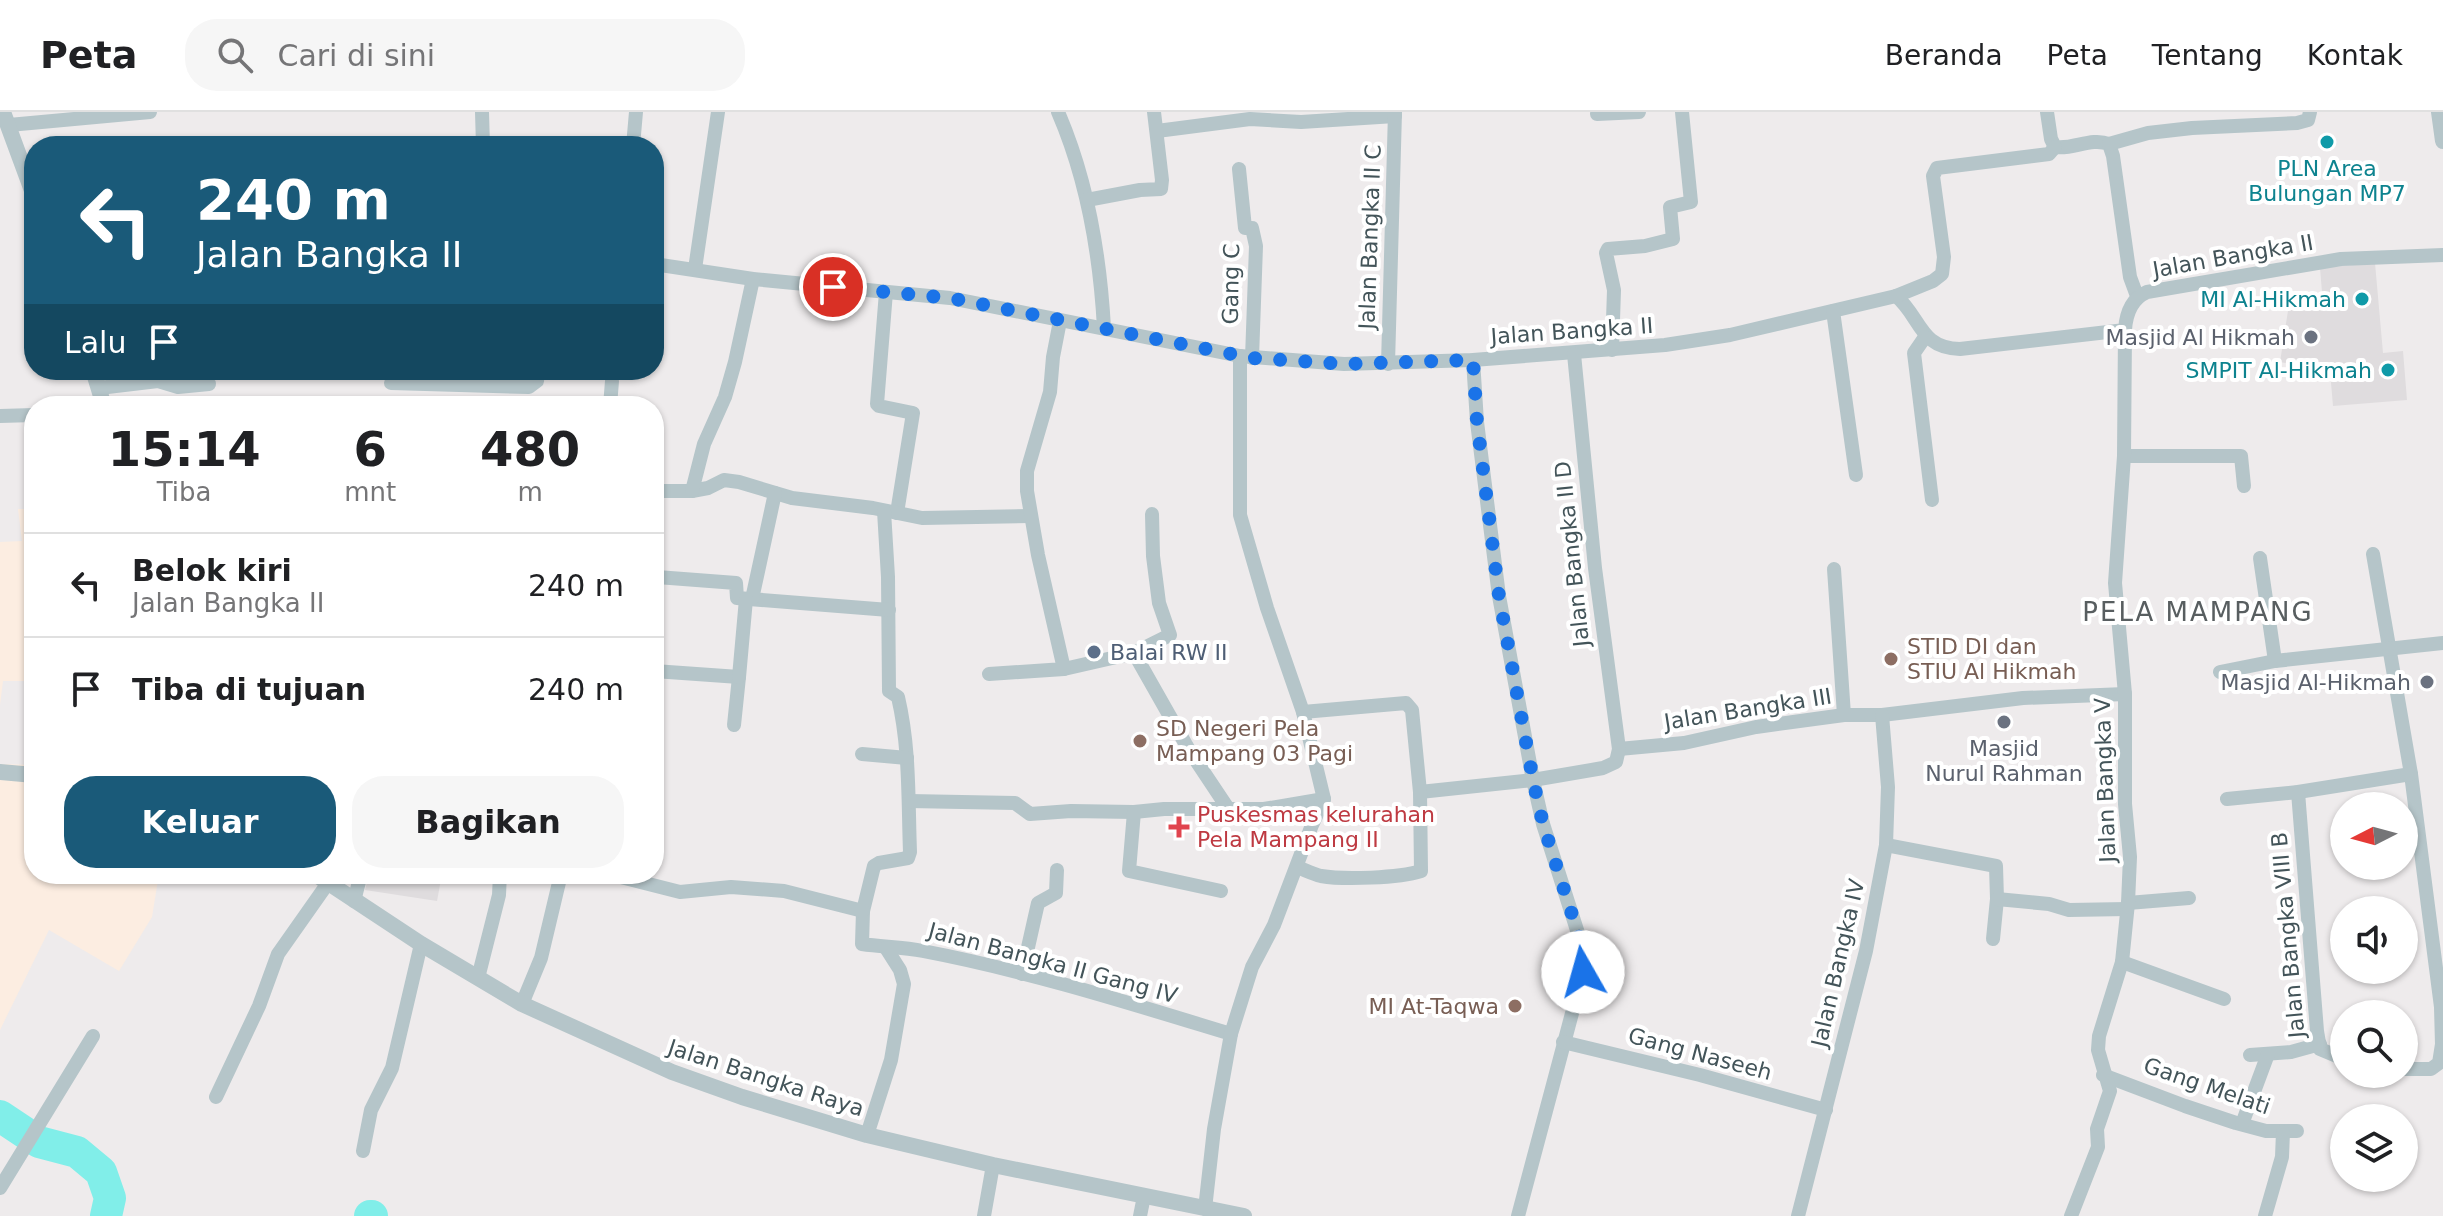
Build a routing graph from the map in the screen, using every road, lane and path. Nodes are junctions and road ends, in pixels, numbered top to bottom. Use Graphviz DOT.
graph roads {
  1 [pos="150,112"];
  2 [pos="482,112"];
  3 [pos="636,112"];
  4 [pos="718,112"];
  5 [pos="1058,112"];
  6 [pos="1154,112"];
  7 [pos="1639,112"];
  8 [pos="1682,112"];
  9 [pos="2047,112"];
  10 [pos="2439,112"];
  11 [pos="1395,114"];
  12 [pos="1597,114"];
  13 [pos="2309,116"];
  14 [pos="6,119"];
  15 [pos="1157,131"];
  16 [pos="483,136"];
  17 [pos="634,136"];
  18 [pos="2443,141"];
  19 [pos="2109,144"];
  20 [pos="2055,147"];
  21 [pos="24,168"];
  22 [pos="1239,169"];
  23 [pos="1087,200"];
  24 [pos="2443,255"];
  25 [pos="664,265"];
  26 [pos="695,269"];
  27 [pos="753,279"];
  28 [pos="886,292"];
  29 [pos="1896,296"];
  30 [pos="2137,296"];
  31 [pos="1833,311"];
  32 [pos="1060,321"];
  33 [pos="1104,328"];
  34 [pos="2125,330"];
  35 [pos="1925,337"];
  36 [pos="1612,350"];
  37 [pos="1574,354"];
  38 [pos="1246,357"];
  39 [pos="1473,360"];
  40 [pos="1388,364"];
  41 [pos="96,380"];
  42 [pos="537,380"];
  43 [pos="612,381"];
  44 [pos="391,383"];
  45 [pos="209,384"];
  46 [pos="99,388"];
  47 [pos="101,396"];
  48 [pos="611,396"];
  49 [pos="24,415"];
  50 [pos="0,416"];
  51 [pos="2124,456"];
  52 [pos="1856,475"];
  53 [pos="2244,486"];
  54 [pos="664,491"];
  55 [pos="692,491"];
  56 [pos="775,493"];
  57 [pos="1932,500"];
  58 [pos="890,512"];
  59 [pos="1152,514"];
  60 [pos="1030,516"];
  61 [pos="2373,554"];
  62 [pos="2260,558"];
  63 [pos="1834,569"];
  64 [pos="664,578"];
  65 [pos="749,599"];
  66 [pos="889,610"];
  67 [pos="2443,643"];
  68 [pos="2389,648"];
  69 [pos="1134,653"];
  70 [pos="2275,661"];
  71 [pos="1064,669"];
  72 [pos="664,672"];
  73 [pos="2220,672"];
  74 [pos="989,674"];
  75 [pos="739,677"];
  76 [pos="2125,694"];
  77 [pos="1303,712"];
  78 [pos="1844,715"];
  79 [pos="1882,715"];
  80 [pos="734,725"];
  81 [pos="1619,749"];
  82 [pos="862,754"];
  83 [pos="907,758"];
  84 [pos="0,772"];
  85 [pos="24,774"];
  86 [pos="2411,774"];
  87 [pos="1533,780"];
  88 [pos="1420,792"];
  89 [pos="2298,792"];
  90 [pos="1324,799"];
  91 [pos="2227,799"];
  92 [pos="909,801"];
  93 [pos="1229,810"];
  94 [pos="1134,812"];
  95 [pos="1886,845"];
  96 [pos="1297,867"];
  97 [pos="1057,870"];
  98 [pos="318,884"];
  99 [pos="328,884"];
  100 [pos="358,884"];
  101 [pos="500,884"];
  102 [pos="559,884"];
  103 [pos="648,884"];
  104 [pos="1221,891"];
  105 [pos="2189,898"];
  106 [pos="1997,899"];
  107 [pos="354,901"];
  108 [pos="2128,906"];
  109 [pos="863,911"];
  110 [pos="1993,939"];
  111 [pos="421,944"];
  112 [pos="886,948"];
  113 [pos="2122,962"];
  114 [pos="1022,974"];
  115 [pos="478,978"];
  116 [pos="2224,999"];
  117 [pos="522,1004"];
  118 [pos="1231,1034"];
  119 [pos="93,1036"];
  120 [pos="1563,1042"];
  121 [pos="2320,1044"];
  122 [pos="2330,1053"];
  123 [pos="2268,1054"];
  124 [pos="2250,1055"];
  125 [pos="2418,1069"];
  126 [pos="2103,1075"];
  127 [pos="216,1097"];
  128 [pos="1826,1110"];
  129 [pos="2242,1124"];
  130 [pos="867,1135"];
  131 [pos="363,1151"];
  132 [pos="993,1165"];
  133 [pos="0,1188"];
  134 [pos="1144,1196"];
  135 [pos="1205,1209"];
  136 [pos="984,1216"];
  137 [pos="1140,1216"];
  138 [pos="1244,1216"];
  139 [pos="1518,1216"];
  140 [pos="1798,1216"];
  141 [pos="2071,1216"];
  142 [pos="2265,1216"];
  1 -- 14 [label="street"];
  2 -- 16 [label="street"];
  3 -- 17 [label="street"];
  4 -- 26 [label="street"];
  5 -- 23 [label="street"];
  6 -- 15 [label="street"];
  7 -- 12 [label="street"];
  8 -- 36 [label="street"];
  9 -- 20 [label="street"];
  10 -- 18 [label="street"];
  11 -- 15 [label="street"];
  11 -- 40 [label="street, Jalan Bangka II C"];
  13 -- 19 [label="street"];
  14 -- 21 [label="street"];
  15 -- 23 [label="street"];
  19 -- 20 [label="street"];
  19 -- 30 [label="street"];
  20 -- 29 [label="street, Jalan Bangka II"];
  22 -- 38 [label="street, Gang C"];
  23 -- 33 [label="street"];
  24 -- 30 [label="street, Jalan Bangka II"];
  25 -- 26 [label="street, Jalan Bangka II"];
  26 -- 27 [label="street, Jalan Bangka II"];
  27 -- 28 [label="street, Jalan Bangka II"];
  27 -- 55 [label="street"];
  28 -- 32 [label="street, Jalan Bangka II"];
  28 -- 58 [label="street"];
  29 -- 31 [label="street, Jalan Bangka II"];
  29 -- 35 [label="street"];
  30 -- 34 [label="street, Jalan Bangka II"];
  31 -- 36 [label="street, Jalan Bangka II"];
  31 -- 52 [label="street"];
  32 -- 33 [label="street, Jalan Bangka II"];
  32 -- 60 [label="street"];
  33 -- 38 [label="street, Jalan Bangka II"];
  34 -- 35 [label="street"];
  34 -- 51 [label="street, Jalan Bangka V"];
  35 -- 57 [label="street"];
  36 -- 37 [label="street, Jalan Bangka II"];
  37 -- 39 [label="street, Jalan Bangka II"];
  37 -- 81 [label="street, Jalan Bangka II D"];
  38 -- 40 [label="street, Jalan Bangka II"];
  38 -- 77 [label="street, Gang C"];
  39 -- 40 [label="street, Jalan Bangka II"];
  39 -- 87 [label="street"];
  41 -- 46 [label="street"];
  42 -- 44 [label="street"];
  43 -- 48 [label="street"];
  45 -- 46 [label="street"];
  46 -- 47 [label="street"];
  49 -- 50 [label="street"];
  51 -- 53 [label="street"];
  51 -- 76 [label="street, Jalan Bangka V"];
  54 -- 55 [label="street"];
  55 -- 56 [label="street"];
  56 -- 58 [label="street"];
  56 -- 65 [label="street"];
  58 -- 60 [label="street"];
  58 -- 66 [label="street"];
  59 -- 69 [label="street"];
  60 -- 71 [label="street"];
  61 -- 68 [label="street"];
  62 -- 70 [label="street"];
  63 -- 78 [label="street"];
  64 -- 65 [label="street"];
  65 -- 66 [label="street"];
  65 -- 75 [label="street"];
  66 -- 83 [label="street"];
  67 -- 68 [label="street"];
  68 -- 70 [label="street"];
  68 -- 86 [label="street"];
  69 -- 71 [label="street"];
  69 -- 93 [label="street"];
  70 -- 73 [label="street"];
  71 -- 74 [label="street"];
  72 -- 75 [label="street"];
  75 -- 80 [label="street"];
  76 -- 79 [label="street, Jalan Bangka III"];
  76 -- 108 [label="street, Jalan Bangka V"];
  77 -- 88 [label="street"];
  77 -- 90 [label="street, Gang C"];
  78 -- 79 [label="street, Jalan Bangka III"];
  78 -- 81 [label="street, Jalan Bangka III"];
  79 -- 95 [label="street, Jalan Bangka IV"];
  81 -- 87 [label="street"];
  82 -- 83 [label="street"];
  83 -- 92 [label="street"];
  84 -- 85 [label="street"];
  86 -- 89 [label="street"];
  86 -- 125 [label="street"];
  87 -- 88 [label="street"];
  87 -- 120 [label="street"];
  88 -- 96 [label="street"];
  89 -- 91 [label="street"];
  89 -- 121 [label="street, Jalan Bangka VIII B"];
  90 -- 93 [label="street"];
  90 -- 96 [label="street"];
  92 -- 94 [label="street"];
  92 -- 109 [label="street"];
  93 -- 94 [label="street"];
  94 -- 104 [label="street"];
  95 -- 106 [label="street"];
  95 -- 128 [label="street, Jalan Bangka IV"];
  96 -- 118 [label="street"];
  97 -- 114 [label="street"];
  98 -- 127 [label="street"];
  99 -- 107 [label="street, Jalan Bangka Raya"];
  100 -- 107 [label="street"];
  101 -- 115 [label="street"];
  102 -- 117 [label="street"];
  103 -- 109 [label="street"];
  105 -- 108 [label="street"];
  106 -- 108 [label="street"];
  106 -- 110 [label="street"];
  107 -- 111 [label="street, Jalan Bangka Raya"];
  108 -- 113 [label="street, Jalan Bangka V"];
  109 -- 112 [label="street, Jalan Bangka II Gang IV"];
  111 -- 115 [label="street, Jalan Bangka Raya"];
  111 -- 131 [label="street"];
  112 -- 114 [label="street, Jalan Bangka II Gang IV"];
  112 -- 130 [label="street"];
  113 -- 116 [label="street"];
  113 -- 126 [label="street, Jalan Bangka V"];
  114 -- 118 [label="street, Jalan Bangka II Gang IV"];
  115 -- 117 [label="street, Jalan Bangka Raya"];
  117 -- 130 [label="street, Jalan Bangka Raya"];
  118 -- 135 [label="street"];
  119 -- 133 [label="street"];
  120 -- 128 [label="street, Gang Naseeh"];
  120 -- 139 [label="street"];
  121 -- 122 [label="street, Jalan Bangka VIII B"];
  121 -- 123 [label="street"];
  123 -- 124 [label="street"];
  123 -- 129 [label="street"];
  126 -- 129 [label="street, Gang Melati"];
  126 -- 141 [label="street, Jalan Bangka V"];
  128 -- 140 [label="street, Jalan Bangka IV"];
  129 -- 142 [label="street, Gang Melati"];
  130 -- 132 [label="street, Jalan Bangka Raya"];
  132 -- 134 [label="street, Jalan Bangka Raya"];
  132 -- 136 [label="street"];
  134 -- 135 [label="street, Jalan Bangka Raya"];
  134 -- 137 [label="street"];
  135 -- 138 [label="street, Jalan Bangka Raya"];
}
